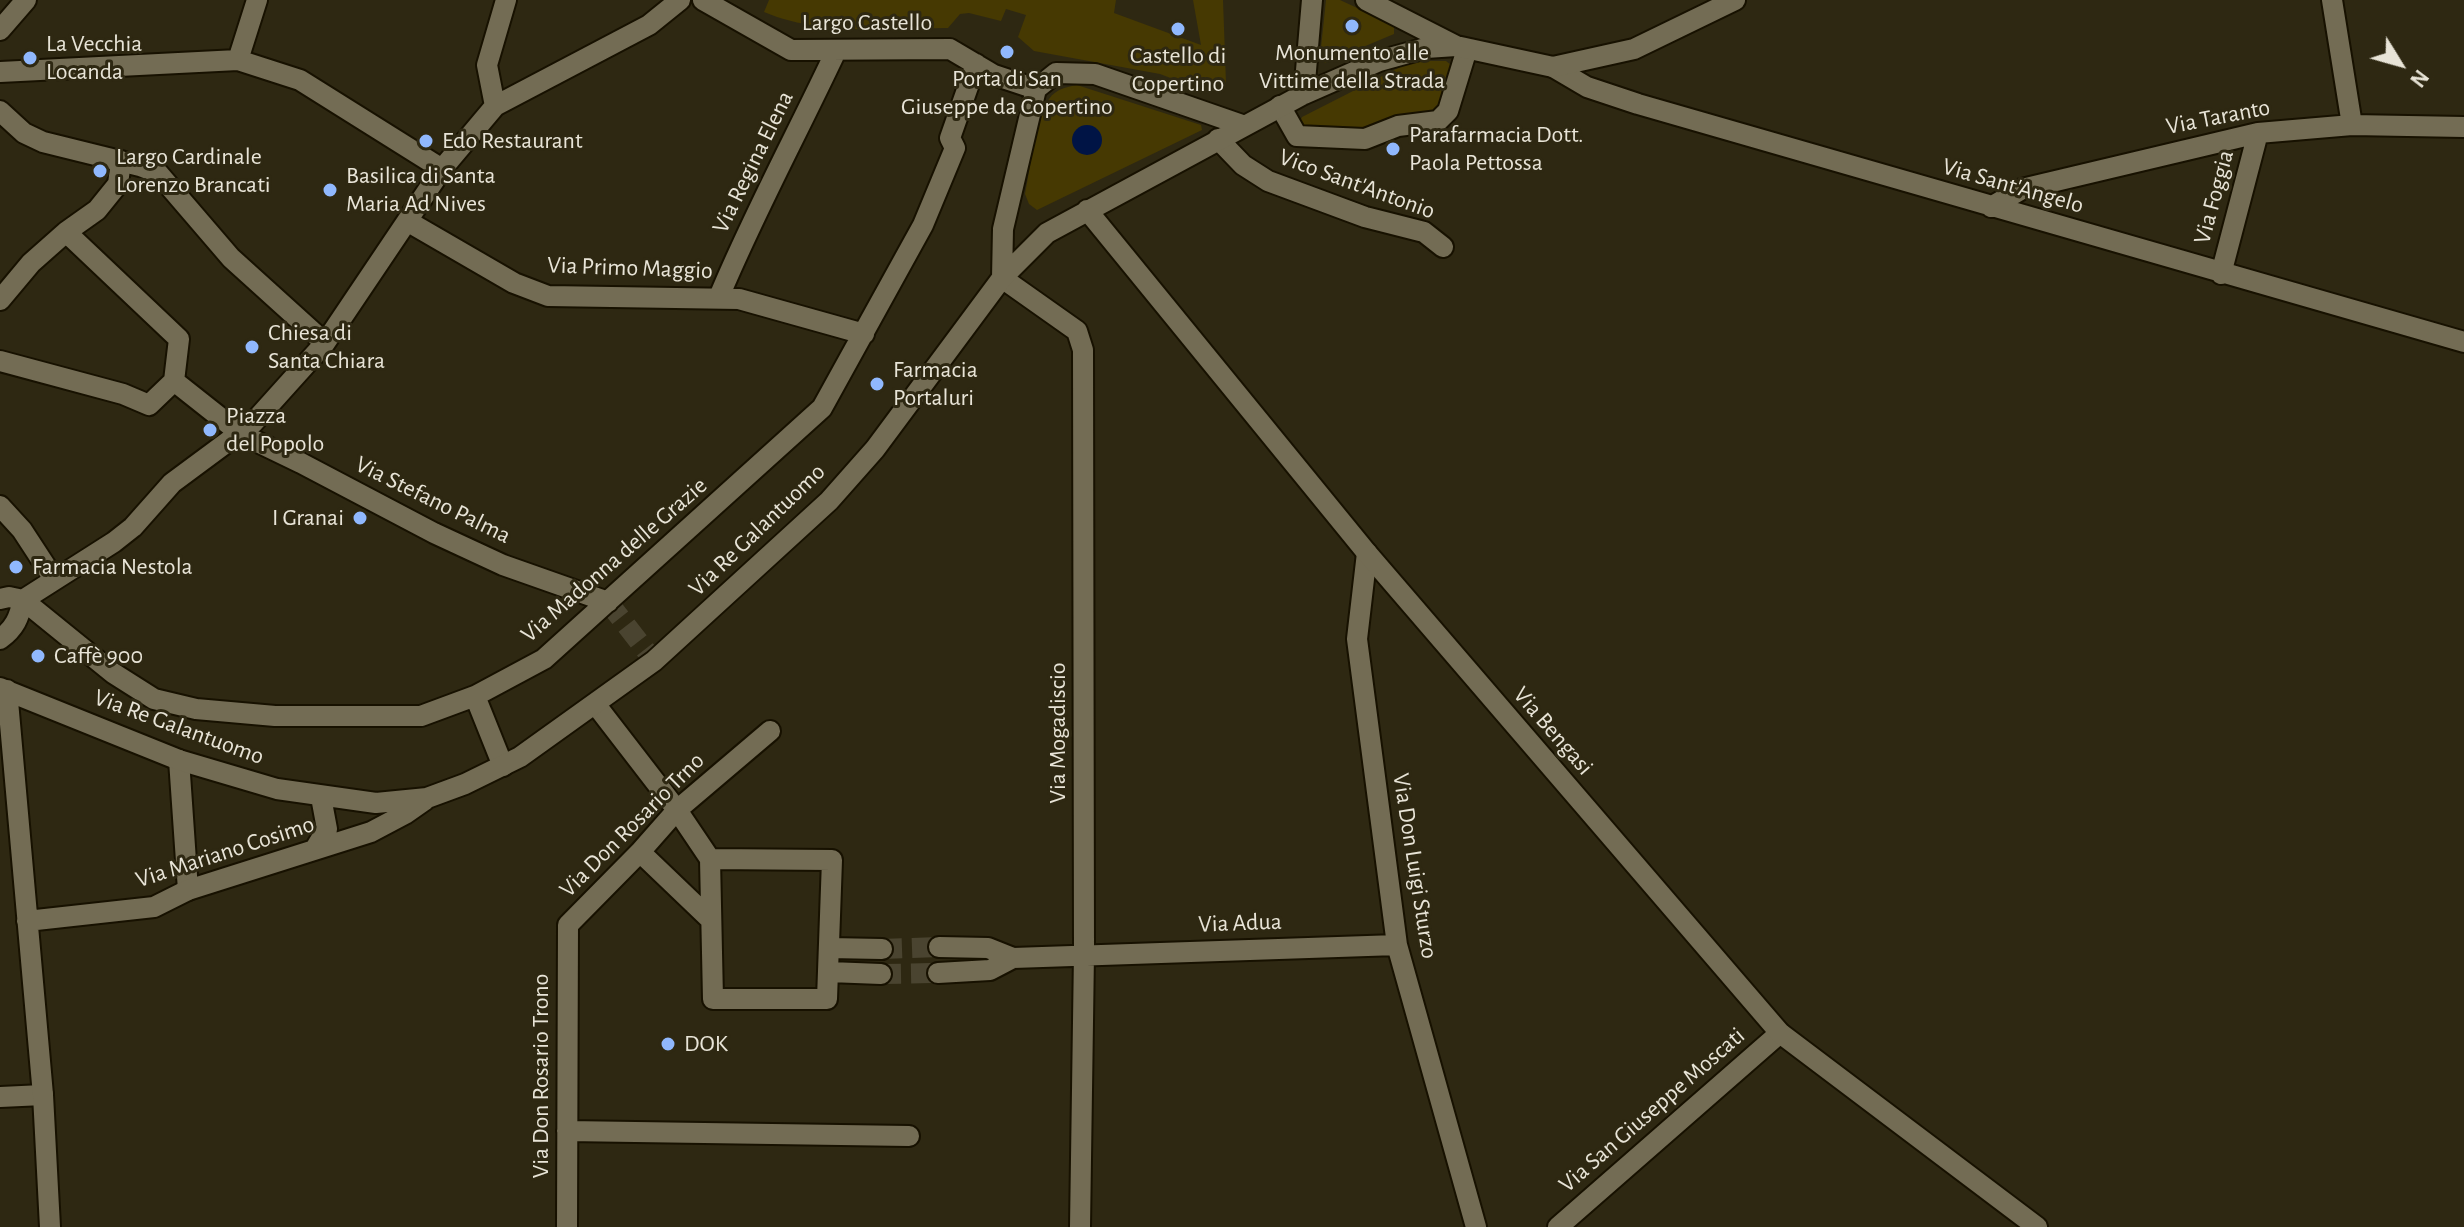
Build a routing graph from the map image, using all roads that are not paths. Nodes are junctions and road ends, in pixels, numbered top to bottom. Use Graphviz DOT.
graph roads {
  1 [pos="26,0"];
  2 [pos="257,0"];
  3 [pos="506,0"];
  4 [pos="680,0"];
  5 [pos="703,0"];
  6 [pos="1312,0"];
  7 [pos="1366,0"];
  8 [pos="1735,0"];
  9 [pos="2332,0"];
  10 [pos="0,30"];
  11 [pos="1461,47"];
  12 [pos="836,51"];
  13 [pos="238,60"];
  14 [pos="976,64"];
  15 [pos="1553,67"];
  16 [pos="0,72"];
  17 [pos="1036,89"];
  18 [pos="1304,94"];
  19 [pos="495,106"];
  20 [pos="1280,106"];
  21 [pos="0,111"];
  22 [pos="1242,125"];
  23 [pos="2352,125"];
  24 [pos="2464,127"];
  25 [pos="2258,133"];
  26 [pos="1218,139"];
  27 [pos="130,164"];
  28 [pos="442,169"];
  29 [pos="1991,207"];
  30 [pos="1087,210"];
  31 [pos="407,221"];
  32 [pos="1003,229"];
  33 [pos="66,232"];
  34 [pos="1035,243"];
  35 [pos="1443,247"];
  36 [pos="2221,274"];
  37 [pos="1002,278"];
  38 [pos="719,297"];
  39 [pos="1,298"];
  40 [pos="864,334"];
  41 [pos="2464,342"];
  42 [pos="325,343"];
  43 [pos="0,361"];
  44 [pos="174,381"];
  45 [pos="241,434"];
  46 [pos="0,506"];
  47 [pos="1367,553"];
  48 [pos="54,579"];
  49 [pos="0,599"];
  50 [pos="23,600"];
  51 [pos="608,602"];
  52 [pos="0,639"];
  53 [pos="2,688"];
  54 [pos="475,696"];
  55 [pos="596,705"];
  56 [pos="770,731"];
  57 [pos="179,760"];
  58 [pos="503,766"];
  59 [pos="321,797"];
  60 [pos="427,798"];
  61 [pos="677,810"];
  62 [pos="315,849"];
  63 [pos="640,852"];
  64 [pos="710,859"];
  65 [pos="188,890"];
  66 [pos="710,919"];
  67 [pos="27,921"];
  68 [pos="568,925"];
  69 [pos="1397,945"];
  70 [pos="939,947"];
  71 [pos="829,948"];
  72 [pos="882,949"];
  73 [pos="1084,953"];
  74 [pos="1013,958"];
  75 [pos="829,972"];
  76 [pos="938,973"];
  77 [pos="881,974"];
  78 [pos="1780,1033"];
  79 [pos="43,1095"];
  80 [pos="0,1097"];
  81 [pos="567,1131"];
  82 [pos="909,1136"];
  83 [pos="50,1227"];
  84 [pos="567,1227"];
  85 [pos="1080,1227"];
  86 [pos="1476,1227"];
  87 [pos="1558,1227"];
  88 [pos="2037,1227"];
  1 -- 10 [label="street"];
  2 -- 13 [label="street"];
  3 -- 19 [label="street"];
  4 -- 19 [label="street"];
  5 -- 12 [label="street, Largo Castello"];
  6 -- 18 [label="street"];
  7 -- 11 [label="street"];
  8 -- 15 [label="street"];
  9 -- 23 [label="street"];
  11 -- 15 [label="street"];
  11 -- 18 [label="street, Via Re Galantuomo"];
  11 -- 20 [label="street"];
  12 -- 14 [label="street, Largo Castello"];
  12 -- 38 [label="street, Via Regina Elena"];
  13 -- 16 [label="street"];
  13 -- 28 [label="street"];
  14 -- 17 [label="street, Largo Castello"];
  14 -- 40 [label="street, Via Madonna delle Grazie"];
  15 -- 29 [label="street, Via Sant'Angelo"];
  17 -- 22 [label="street"];
  17 -- 32 [label="street"];
  18 -- 20 [label="street, Via Re Galantuomo"];
  19 -- 28 [label="street"];
  20 -- 22 [label="street, Via Re Galantuomo"];
  21 -- 27 [label="street"];
  22 -- 26 [label="street, Via Re Galantuomo"];
  23 -- 24 [label="street, Via Taranto"];
  23 -- 25 [label="street, Via Taranto"];
  25 -- 29 [label="street, Via Taranto"];
  25 -- 36 [label="street, Via Foggia"];
  26 -- 30 [label="street, Via Re Galantuomo"];
  26 -- 35 [label="street, Vico Sant'Antonio"];
  27 -- 33 [label="street"];
  27 -- 42 [label="street"];
  28 -- 31 [label="street"];
  29 -- 36 [label="street, Via Sant'Angelo"];
  30 -- 34 [label="street, Via Re Galantuomo"];
  30 -- 47 [label="street, Via Bengasi"];
  31 -- 38 [label="street, Via Primo Maggio"];
  31 -- 42 [label="street"];
  32 -- 34 [label="street"];
  32 -- 37 [label="street"];
  33 -- 39 [label="street"];
  33 -- 44 [label="street"];
  34 -- 37 [label="street, Via Re Galantuomo"];
  36 -- 41 [label="street, Via Sant'Angelo"];
  37 -- 55 [label="street, Via Re Galantuomo"];
  37 -- 73 [label="street, Via Mogadiscio"];
  38 -- 40 [label="street, Via Primo Maggio"];
  40 -- 51 [label="street, Via Madonna delle Grazie"];
  42 -- 45 [label="street"];
  43 -- 44 [label="street"];
  44 -- 45 [label="street, Via Stefano Palma"];
  45 -- 48 [label="street"];
  45 -- 51 [label="street, Via Stefano Palma"];
  46 -- 48 [label="street"];
  47 -- 69 [label="street, Via Don Luigi Sturzo"];
  47 -- 78 [label="street, Via Bengasi"];
  48 -- 50 [label="street"];
  49 -- 50 [label="street"];
  50 -- 52 [label="street"];
  50 -- 54 [label="street, Via Madonna delle Grazie"];
  51 -- 54 [label="street, Via Madonna delle Grazie"];
  53 -- 57 [label="street, Via Re Galantuomo"];
  53 -- 67 [label="street"];
  54 -- 58 [label="street"];
  55 -- 58 [label="street, Via Re Galantuomo"];
  55 -- 61 [label="street"];
  56 -- 61 [label="street, Via Don Rosario Trno"];
  57 -- 59 [label="street, Via Re Galantuomo"];
  57 -- 65 [label="street"];
  58 -- 60 [label="street, Via Re Galantuomo"];
  59 -- 60 [label="street, Via Re Galantuomo"];
  59 -- 62 [label="street"];
  60 -- 62 [label="street, Via Mariano Cosimo"];
  61 -- 63 [label="street, Via Don Rosario Trno"];
  61 -- 64 [label="street"];
  62 -- 65 [label="street, Via Mariano Cosimo"];
  63 -- 66 [label="street"];
  63 -- 68 [label="street, Via Don Rosario Trno"];
  64 -- 66 [label="street"];
  64 -- 71 [label="street"];
  65 -- 67 [label="street, Via Mariano Cosimo"];
  66 -- 75 [label="street"];
  67 -- 79 [label="street"];
  68 -- 81 [label="street, Via Don Rosario Trono"];
  69 -- 73 [label="street, Via Adua"];
  69 -- 86 [label="street, Via Don Luigi Sturzo"];
  70 -- 74 [label="street"];
  71 -- 72 [label="street"];
  71 -- 75 [label="street"];
  73 -- 74 [label="street, Via Adua"];
  73 -- 85 [label="street, Via Mogadiscio"];
  74 -- 76 [label="street"];
  75 -- 77 [label="street"];
  78 -- 87 [label="street, Via San Giuseppe Moscati"];
  78 -- 88 [label="street, Via Bengasi"];
  79 -- 80 [label="street"];
  79 -- 83 [label="street"];
  81 -- 82 [label="street"];
  81 -- 84 [label="street, Via Don Rosario Trono"];
}
